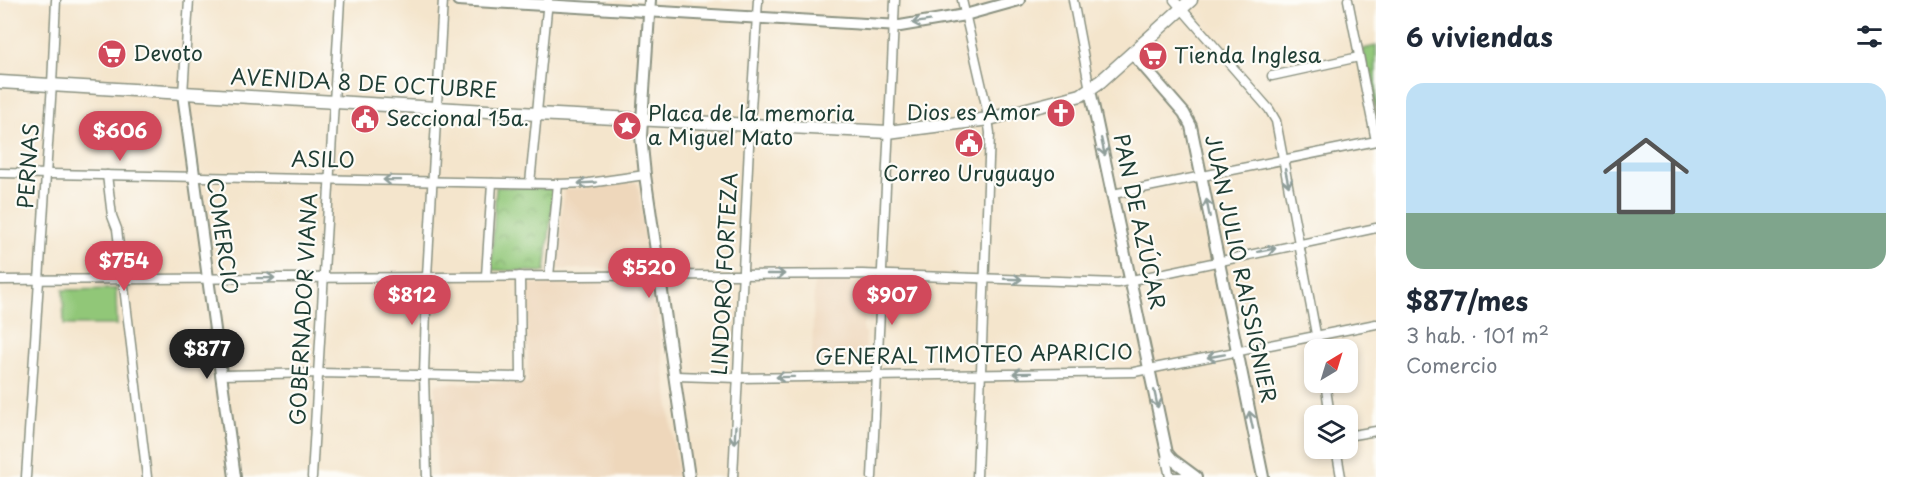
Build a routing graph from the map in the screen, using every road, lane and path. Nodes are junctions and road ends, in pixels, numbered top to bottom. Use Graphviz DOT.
graph roads {
  1 [pos="56,0"];
  2 [pos="189,0"];
  3 [pos="340,0"];
  4 [pos="443,0"];
  5 [pos="458,0"];
  6 [pos="758,0"];
  7 [pos="895,0"];
  8 [pos="962,0"];
  9 [pos="1019,0"];
  10 [pos="1073,0"];
  11 [pos="1348,0"];
  12 [pos="548,3"];
  13 [pos="1182,3"];
  14 [pos="649,5"];
  15 [pos="965,15"];
  16 [pos="757,18"];
  17 [pos="892,25"];
  18 [pos="1132,53"];
  19 [pos="1359,57"];
  20 [pos="1272,76"];
  21 [pos="0,82"];
  22 [pos="52,84"];
  23 [pos="1090,90"];
  24 [pos="183,94"];
  25 [pos="333,101"];
  26 [pos="436,107"];
  27 [pos="537,114"];
  28 [pos="642,119"];
  29 [pos="989,119"];
  30 [pos="750,125"];
  31 [pos="888,132"];
  32 [pos="1376,141"];
  33 [pos="1282,159"];
  34 [pos="0,173"];
  35 [pos="46,173"];
  36 [pos="107,175"];
  37 [pos="645,175"];
  38 [pos="194,176"];
  39 [pos="1202,177"];
  40 [pos="329,178"];
  41 [pos="432,181"];
  42 [pos="492,183"];
  43 [pos="530,183"];
  44 [pos="558,184"];
  45 [pos="1113,194"];
  46 [pos="1376,228"];
  47 [pos="1300,244"];
  48 [pos="1218,260"];
  49 [pos="743,274"];
  50 [pos="881,274"];
  51 [pos="660,275"];
  52 [pos="427,276"];
  53 [pos="486,276"];
  54 [pos="520,276"];
  55 [pos="549,276"];
  56 [pos="324,278"];
  57 [pos="984,278"];
  58 [pos="124,279"];
  59 [pos="208,279"];
  60 [pos="1131,279"];
  61 [pos="0,280"];
  62 [pos="39,280"];
  63 [pos="1376,324"];
  64 [pos="1317,335"];
  65 [pos="1318,339"];
  66 [pos="1238,352"];
  67 [pos="1150,368"];
  68 [pos="319,373"];
  69 [pos="980,374"];
  70 [pos="221,375"];
  71 [pos="424,375"];
  72 [pos="676,376"];
  73 [pos="877,376"];
  74 [pos="738,378"];
  75 [pos="1376,431"];
  76 [pos="1358,434"];
  77 [pos="1167,453"];
  78 [pos="1338,459"];
  79 [pos="26,477"];
  80 [pos="147,477"];
  81 [pos="235,477"];
  82 [pos="312,477"];
  83 [pos="427,477"];
  84 [pos="689,477"];
  85 [pos="733,477"];
  86 [pos="872,477"];
  87 [pos="976,477"];
  88 [pos="1172,477"];
  89 [pos="1195,477"];
  90 [pos="1263,477"];
  91 [pos="1341,477"];
  1 -- 22 [label="street, PERNAS"];
  2 -- 24 [label="street, COMERCIO"];
  3 -- 25 [label="street, GOBERNADOR VIANA"];
  4 -- 26 [label="street"];
  5 -- 12 [label="street"];
  6 -- 16 [label="street, LINDORO FORTEZA"];
  7 -- 17 [label="street"];
  8 -- 15 [label="street"];
  9 -- 15 [label="street"];
  10 -- 23 [label="street, PAN DE AZÚCAR"];
  11 -- 19 [label="street"];
  12 -- 14 [label="street"];
  12 -- 27 [label="street"];
  13 -- 18 [label="main road, AVENIDA 8 DE OCTUBRE"];
  13 -- 33 [label="street"];
  14 -- 16 [label="street"];
  14 -- 28 [label="street"];
  15 -- 17 [label="street, one-way"];
  15 -- 29 [label="street"];
  16 -- 17 [label="street"];
  16 -- 30 [label="street, LINDORO FORTEZA"];
  17 -- 31 [label="street"];
  18 -- 23 [label="main road, AVENIDA 8 DE OCTUBRE"];
  18 -- 39 [label="street, JUAN JULIO RAISSIGNIER"];
  19 -- 20 [label="street"];
  19 -- 32 [label="street"];
  21 -- 22 [label="main road, AVENIDA 8 DE OCTUBRE"];
  22 -- 24 [label="main road, AVENIDA 8 DE OCTUBRE"];
  22 -- 35 [label="street, PERNAS"];
  23 -- 29 [label="main road, AVENIDA 8 DE OCTUBRE"];
  23 -- 45 [label="street, PAN DE AZÚCAR, one-way"];
  24 -- 25 [label="main road, AVENIDA 8 DE OCTUBRE"];
  24 -- 38 [label="street, COMERCIO"];
  25 -- 26 [label="main road, AVENIDA 8 DE OCTUBRE"];
  25 -- 40 [label="street, GOBERNADOR VIANA"];
  26 -- 27 [label="main road, AVENIDA 8 DE OCTUBRE"];
  26 -- 41 [label="street"];
  27 -- 28 [label="main road, AVENIDA 8 DE OCTUBRE"];
  27 -- 43 [label="street"];
  28 -- 30 [label="main road, AVENIDA 8 DE OCTUBRE"];
  28 -- 37 [label="street"];
  29 -- 31 [label="main road, AVENIDA 8 DE OCTUBRE"];
  29 -- 57 [label="street"];
  30 -- 31 [label="main road, AVENIDA 8 DE OCTUBRE"];
  30 -- 49 [label="street, LINDORO FORTEZA"];
  31 -- 50 [label="street"];
  32 -- 33 [label="street"];
  33 -- 39 [label="street"];
  33 -- 47 [label="street, one-way"];
  34 -- 35 [label="street, ASILO"];
  35 -- 36 [label="street, ASILO"];
  35 -- 62 [label="street, PERNAS"];
  36 -- 38 [label="street, ASILO"];
  36 -- 58 [label="street"];
  37 -- 44 [label="street, ASILO, one-way"];
  37 -- 51 [label="street"];
  38 -- 40 [label="street, ASILO"];
  38 -- 59 [label="street, COMERCIO"];
  39 -- 45 [label="street"];
  48 -- 39 [label="street, JUAN JULIO RAISSIGNIER, one-way"];
  41 -- 40 [label="street, ASILO, one-way"];
  40 -- 56 [label="street, GOBERNADOR VIANA"];
  41 -- 42 [label="street, ASILO"];
  41 -- 52 [label="street"];
  42 -- 43 [label="street, ASILO"];
  42 -- 53 [label="street"];
  43 -- 44 [label="street, ASILO"];
  44 -- 55 [label="street"];
  45 -- 60 [label="street, PAN DE AZÚCAR"];
  46 -- 47 [label="street"];
  48 -- 47 [label="street, one-way"];
  47 -- 64 [label="street"];
  48 -- 60 [label="street"];
  48 -- 66 [label="street, JUAN JULIO RAISSIGNIER"];
  49 -- 50 [label="street, one-way"];
  49 -- 51 [label="street"];
  49 -- 74 [label="street, LINDORO FORTEZA"];
  50 -- 57 [label="street"];
  50 -- 73 [label="street"];
  51 -- 55 [label="street"];
  51 -- 72 [label="street"];
  52 -- 53 [label="street"];
  52 -- 56 [label="street"];
  52 -- 71 [label="street"];
  53 -- 54 [label="street"];
  54 -- 55 [label="street"];
  54 -- 71 [label="street"];
  59 -- 56 [label="street, one-way"];
  56 -- 68 [label="street, GOBERNADOR VIANA"];
  57 -- 60 [label="street, one-way"];
  57 -- 69 [label="street"];
  58 -- 59 [label="street"];
  58 -- 62 [label="street"];
  58 -- 80 [label="street"];
  59 -- 70 [label="street, COMERCIO"];
  60 -- 67 [label="street, PAN DE AZÚCAR"];
  61 -- 62 [label="street"];
  62 -- 79 [label="street, PERNAS"];
  63 -- 64 [label="street, GENERAL TIMOTEO APARICIO"];
  64 -- 65 [label="street"];
  64 -- 66 [label="street, GENERAL TIMOTEO APARICIO"];
  66 -- 67 [label="street, GENERAL TIMOTEO APARICIO, one-way"];
  90 -- 66 [label="street, JUAN JULIO RAISSIGNIER, one-way"];
  67 -- 69 [label="street, GENERAL TIMOTEO APARICIO, one-way"];
  67 -- 77 [label="street, PAN DE AZÚCAR, one-way"];
  68 -- 70 [label="street"];
  68 -- 71 [label="street"];
  68 -- 82 [label="street, GOBERNADOR VIANA"];
  69 -- 73 [label="street, GENERAL TIMOTEO APARICIO"];
  69 -- 87 [label="street"];
  70 -- 81 [label="street, COMERCIO"];
  71 -- 83 [label="street"];
  72 -- 74 [label="street, GENERAL TIMOTEO APARICIO"];
  72 -- 84 [label="street"];
  73 -- 74 [label="street, GENERAL TIMOTEO APARICIO, one-way"];
  73 -- 86 [label="street"];
  74 -- 85 [label="street, LINDORO FORTEZA, one-way"];
  75 -- 76 [label="street"];
  77 -- 88 [label="street"];
  77 -- 89 [label="street"];
  78 -- 91 [label="street"];
  88 -- 89 [label="street"];
}
